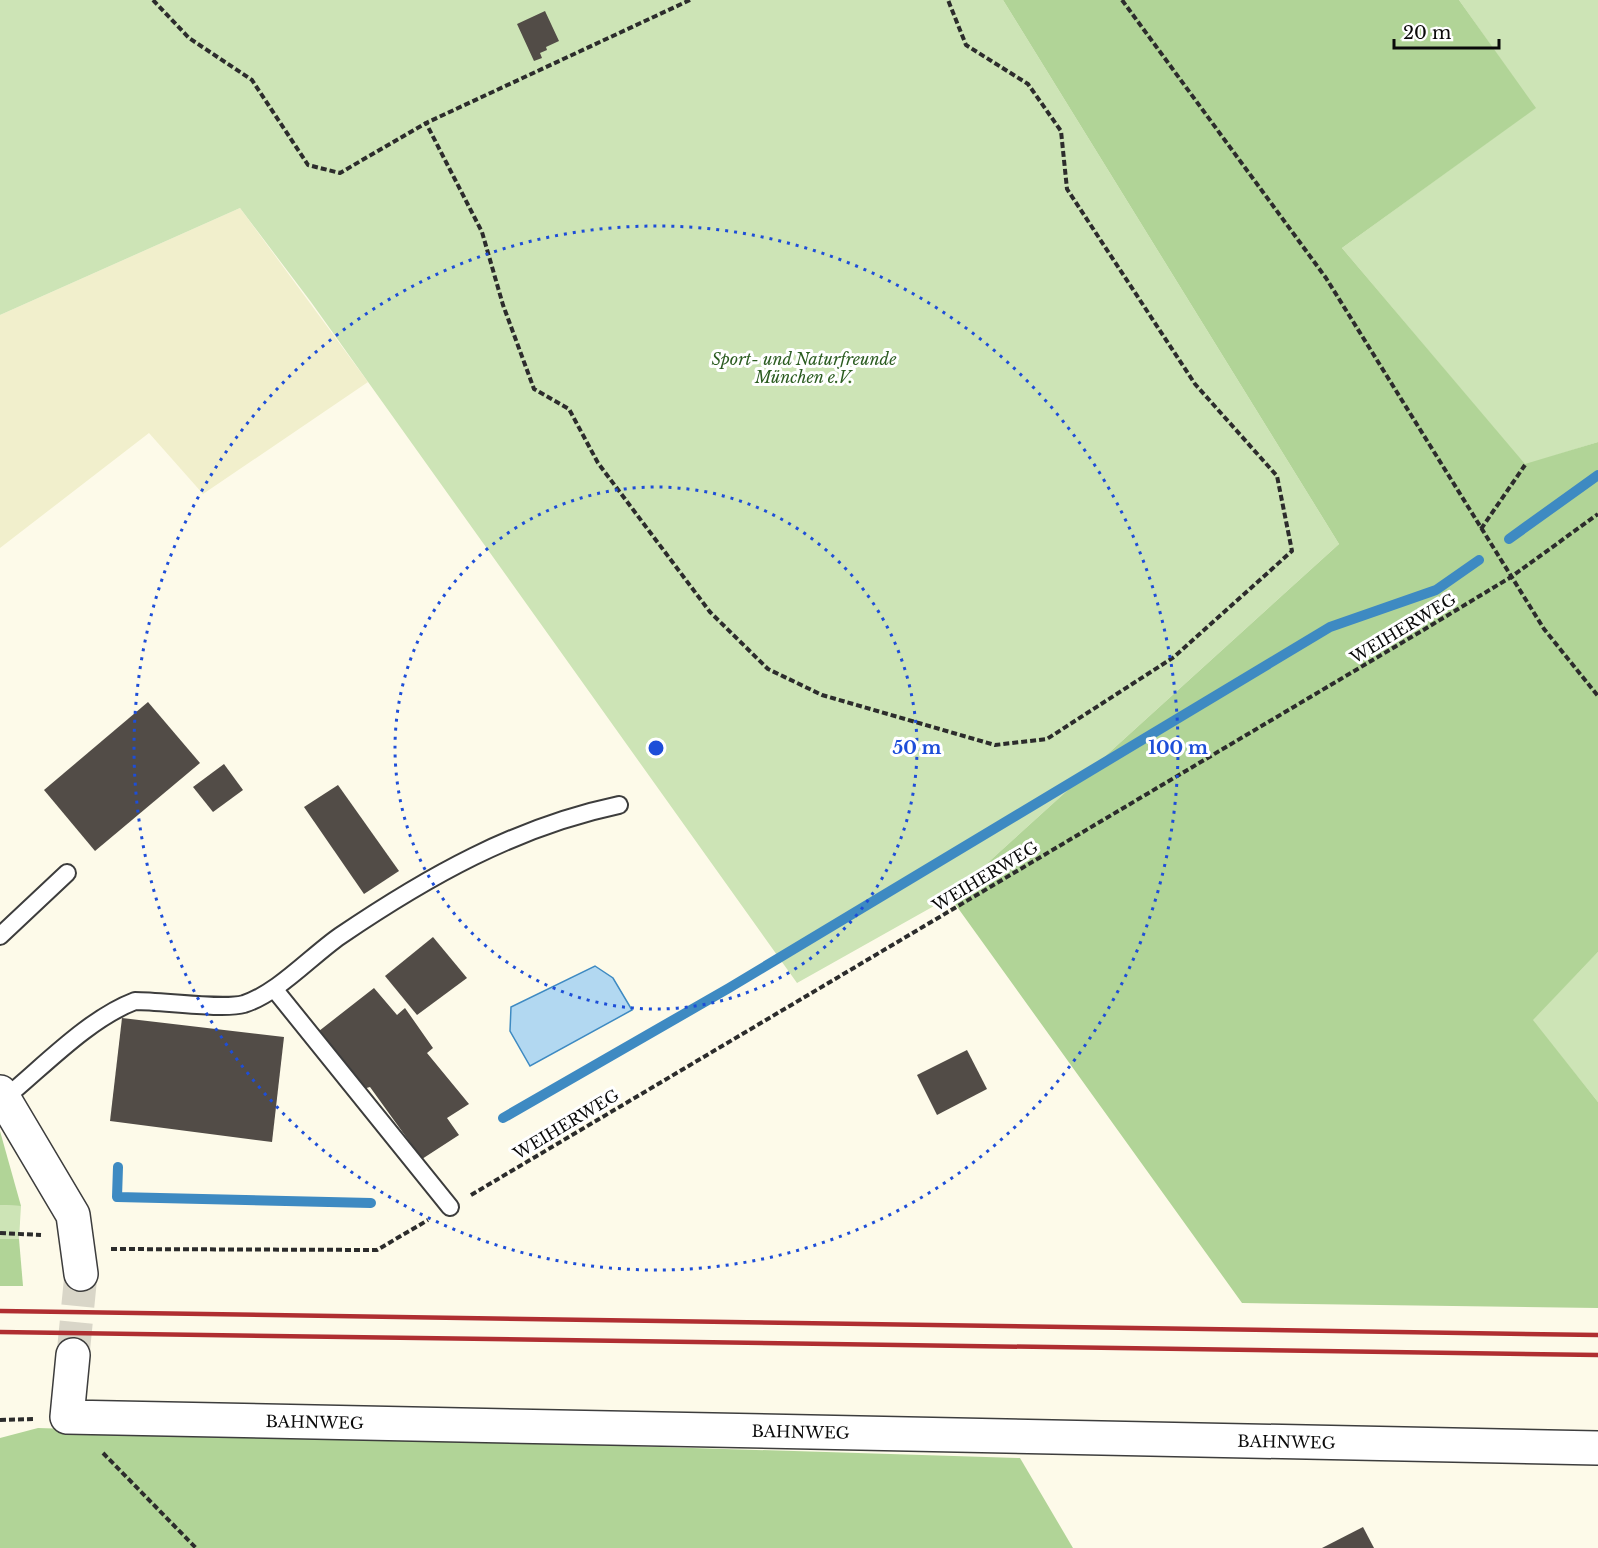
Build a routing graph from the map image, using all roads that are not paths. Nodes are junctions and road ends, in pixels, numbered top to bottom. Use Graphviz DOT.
graph roads {
  1 [pos="619,805"];
  2 [pos="67,873"];
  3 [pos="0,936"];
  4 [pos="275,990"];
  5 [pos="3,1095"];
  6 [pos="450,1207"];
  7 [pos="77,1253"];
  8 [pos="73,1355"];
  9 [pos="1598,1448"];
  1 -- 4 [label="lane"];
  2 -- 3 [label="lane"];
  4 -- 5 [label="lane"];
  4 -- 6 [label="lane"];
  5 -- 7 [label="street"];
  8 -- 9 [label="street, BAHNWEG"];
}
